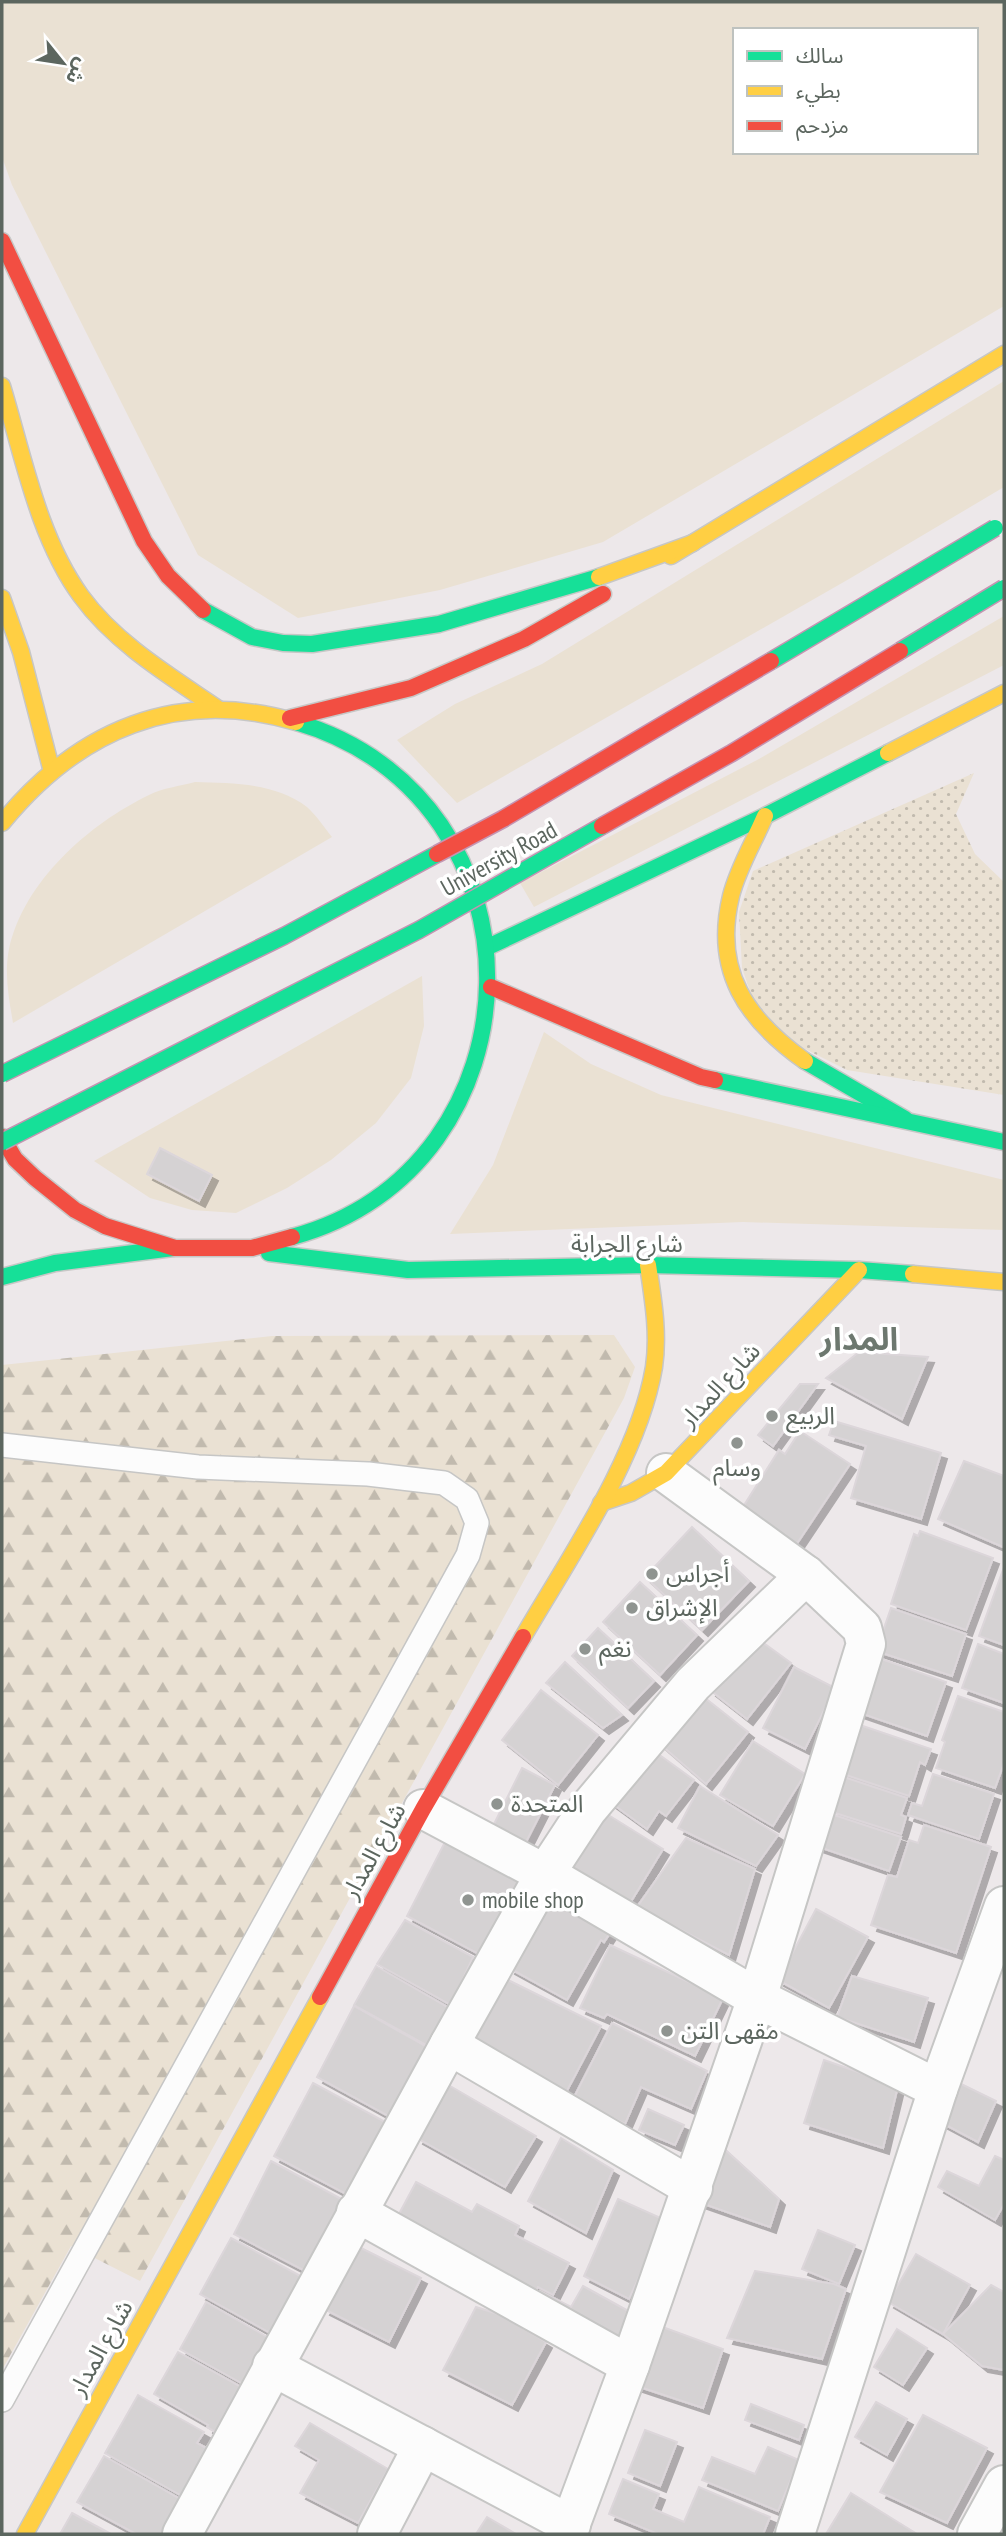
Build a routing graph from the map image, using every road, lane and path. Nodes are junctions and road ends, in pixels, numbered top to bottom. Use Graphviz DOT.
graph roads {
  1 [pos="2,241"];
  2 [pos="1004,354"];
  3 [pos="2,386"];
  4 [pos="1000,525"];
  5 [pos="694,543"];
  6 [pos="1004,588"];
  7 [pos="2,598"];
  8 [pos="1004,693"];
  9 [pos="217,708"];
  10 [pos="290,718"];
  11 [pos="51,768"];
  12 [pos="22,796"];
  13 [pos="2,798"];
  14 [pos="765,816"];
  15 [pos="2,823"];
  16 [pos="489,946"];
  17 [pos="491,987"];
  18 [pos="2,1074"];
  19 [pos="905,1119"];
  20 [pos="2,1139"];
  21 [pos="1004,1142"];
  22 [pos="173,1248"];
  23 [pos="250,1251"];
  24 [pos="648,1265"];
  25 [pos="859,1270"];
  26 [pos="2,1277"];
  27 [pos="1004,1282"];
  28 [pos="2,1445"];
  29 [pos="666,1473"];
  30 [pos="601,1503"];
  31 [pos="806,1575"];
  32 [pos="423,1809"];
  33 [pos="545,1874"];
  34 [pos="1004,1906"];
  35 [pos="992,1988"];
  36 [pos="757,1998"];
  37 [pos="449,2045"];
  38 [pos="938,2089"];
  39 [pos="693,2188"];
  40 [pos="356,2213"];
  41 [pos="631,2365"];
  42 [pos="272,2366"];
  43 [pos="2,2400"];
  44 [pos="423,2446"];
  45 [pos="1004,2485"];
  46 [pos="569,2530"];
  47 [pos="25,2534"];
  48 [pos="182,2534"];
  49 [pos="377,2534"];
  50 [pos="795,2534"];
  51 [pos="977,2534"];
  1 -- 5 [label="main road"];
  2 -- 5 [label="main road"];
  3 -- 9 [label="main road"];
  4 -- 18 [label="main road, University Road, bridge"];
  5 -- 10 [label="main road"];
  6 -- 20 [label="main road, University Road, bridge"];
  7 -- 11 [label="main road"];
  8 -- 14 [label="main road"];
  9 -- 10 [label="main road"];
  9 -- 11 [label="main road"];
  10 -- 16 [label="main road"];
  11 -- 12 [label="main road"];
  12 -- 13 [label="main road"];
  12 -- 15 [label="main road"];
  14 -- 16 [label="main road"];
  14 -- 19 [label="main road"];
  16 -- 17 [label="main road"];
  17 -- 19 [label="main road"];
  17 -- 23 [label="main road"];
  19 -- 21 [label="main road"];
  20 -- 22 [label="main road"];
  22 -- 23 [label="main road"];
  22 -- 26 [label="main road"];
  23 -- 24 [label="main road, شارع الجرابة"];
  24 -- 25 [label="main road, شارع الجرابة"];
  24 -- 30 [label="main road"];
  25 -- 27 [label="main road, شارع الجرابة"];
  25 -- 29 [label="main road, شارع المدار"];
  28 -- 43 [label="lane"];
  29 -- 30 [label="main road, شارع المدار"];
  29 -- 31 [label="street"];
  30 -- 32 [label="main road, شارع المدار"];
  31 -- 33 [label="street"];
  31 -- 36 [label="street"];
  32 -- 33 [label="street"];
  32 -- 47 [label="main road, شارع المدار"];
  33 -- 36 [label="street"];
  33 -- 37 [label="street"];
  34 -- 35 [label="street"];
  35 -- 38 [label="street"];
  36 -- 38 [label="street"];
  36 -- 39 [label="street"];
  37 -- 39 [label="street"];
  37 -- 40 [label="street"];
  38 -- 50 [label="street"];
  39 -- 41 [label="street"];
  40 -- 41 [label="street"];
  40 -- 42 [label="street"];
  41 -- 46 [label="street"];
  42 -- 44 [label="street"];
  42 -- 48 [label="street"];
  44 -- 46 [label="street"];
  44 -- 49 [label="street"];
  45 -- 51 [label="street"];
}
